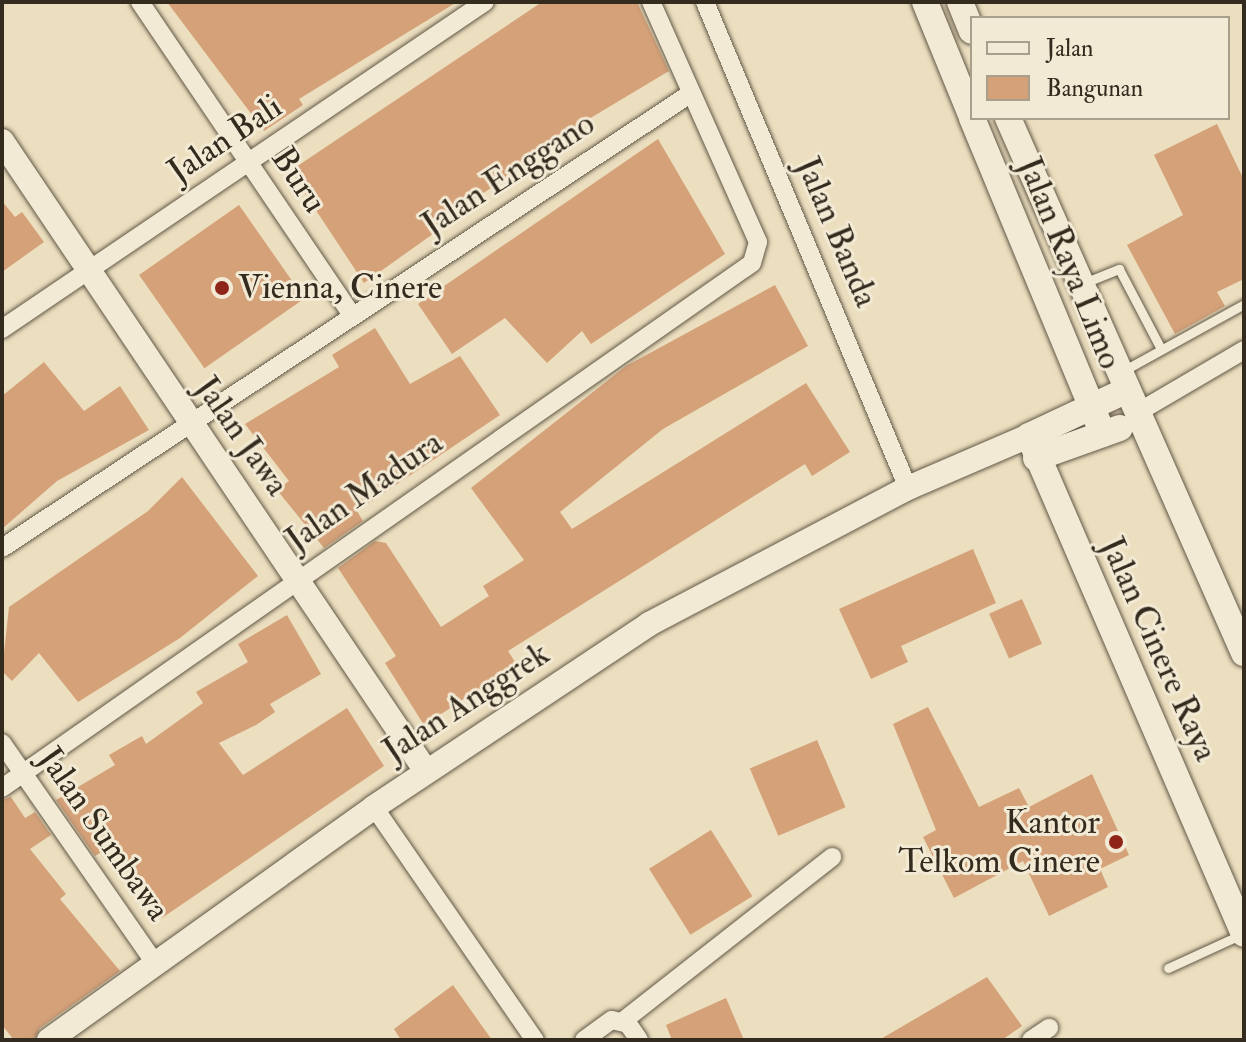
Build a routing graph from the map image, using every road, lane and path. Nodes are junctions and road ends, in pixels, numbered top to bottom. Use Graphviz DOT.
graph roads {
  1 [pos="140,2"];
  2 [pos="485,2"];
  3 [pos="651,2"];
  4 [pos="705,2"];
  5 [pos="925,2"];
  6 [pos="960,2"];
  7 [pos="970,26"];
  8 [pos="690,94"];
  9 [pos="970,113"];
  10 [pos="973,120"];
  11 [pos="1009,120"];
  12 [pos="2,141"];
  13 [pos="248,162"];
  14 [pos="89,270"];
  15 [pos="1078,286"];
  16 [pos="1244,304"];
  17 [pos="351,314"];
  18 [pos="2,329"];
  19 [pos="1161,349"];
  20 [pos="1244,350"];
  21 [pos="1129,400"];
  22 [pos="1090,407"];
  23 [pos="188,419"];
  24 [pos="1103,434"];
  25 [pos="1032,447"];
  26 [pos="908,488"];
  27 [pos="2,548"];
  28 [pos="298,575"];
  29 [pos="1244,653"];
  30 [pos="2,743"];
  31 [pos="426,771"];
  32 [pos="23,774"];
  33 [pos="2,788"];
  34 [pos="374,807"];
  35 [pos="832,857"];
  36 [pos="1244,934"];
  37 [pos="154,962"];
  38 [pos="1168,968"];
  39 [pos="623,1021"];
  40 [pos="1049,1028"];
  41 [pos="49,1040"];
  42 [pos="535,1040"];
  43 [pos="584,1040"];
  44 [pos="639,1040"];
  45 [pos="1031,1040"];
  1 -- 13 [label="street, Buru"];
  2 -- 13 [label="street, Jalan Bali"];
  3 -- 8 [label="street"];
  4 -- 26 [label="street, Jalan Banda"];
  5 -- 9 [label="main road, Jalan Raya Limo"];
  6 -- 7 [label="main road"];
  8 -- 17 [label="street, Jalan Enggano"];
  8 -- 28 [label="street, Jalan Madura"];
  10 -- 22 [label="main road, Jalan Raya Limo"];
  11 -- 15 [label="main road, Jalan Raya Limo"];
  12 -- 14 [label="street, Jalan Jawa"];
  13 -- 14 [label="street, Jalan Bali"];
  13 -- 17 [label="street, Buru"];
  14 -- 18 [label="street, Jalan Bali"];
  14 -- 23 [label="street, Jalan Jawa"];
  15 -- 19 [label="lane"];
  15 -- 21 [label="main road, Jalan Raya Limo"];
  16 -- 19 [label="lane"];
  17 -- 23 [label="street, Jalan Enggano"];
  19 -- 21 [label="lane"];
  20 -- 21 [label="street"];
  21 -- 22 [label="main road, Jalan Anggrek"];
  21 -- 24 [label="main road, Jalan Anggrek"];
  21 -- 29 [label="main road"];
  22 -- 24 [label="main road, Jalan Raya Limo"];
  22 -- 25 [label="main road, Jalan Anggrek"];
  23 -- 27 [label="street, Jalan Enggano"];
  23 -- 28 [label="street, Jalan Jawa"];
  24 -- 25 [label="main road, Jalan Anggrek"];
  25 -- 26 [label="street, Jalan Anggrek"];
  25 -- 36 [label="main road, Jalan Cinere Raya"];
  26 -- 31 [label="street, Jalan Anggrek"];
  28 -- 31 [label="street, Jalan Jawa"];
  28 -- 32 [label="street, Jalan Madura"];
  30 -- 32 [label="street, Jalan Sumbawa"];
  31 -- 34 [label="street, Jalan Anggrek"];
  32 -- 33 [label="street, Jalan Madura"];
  32 -- 37 [label="street, Jalan Sumbawa"];
  34 -- 37 [label="street, Jalan Anggrek"];
  34 -- 42 [label="street"];
  35 -- 39 [label="street"];
  36 -- 38 [label="lane"];
  37 -- 41 [label="street, Jalan Anggrek"];
  39 -- 43 [label="street"];
  39 -- 44 [label="street"];
  40 -- 45 [label="street"];
}
